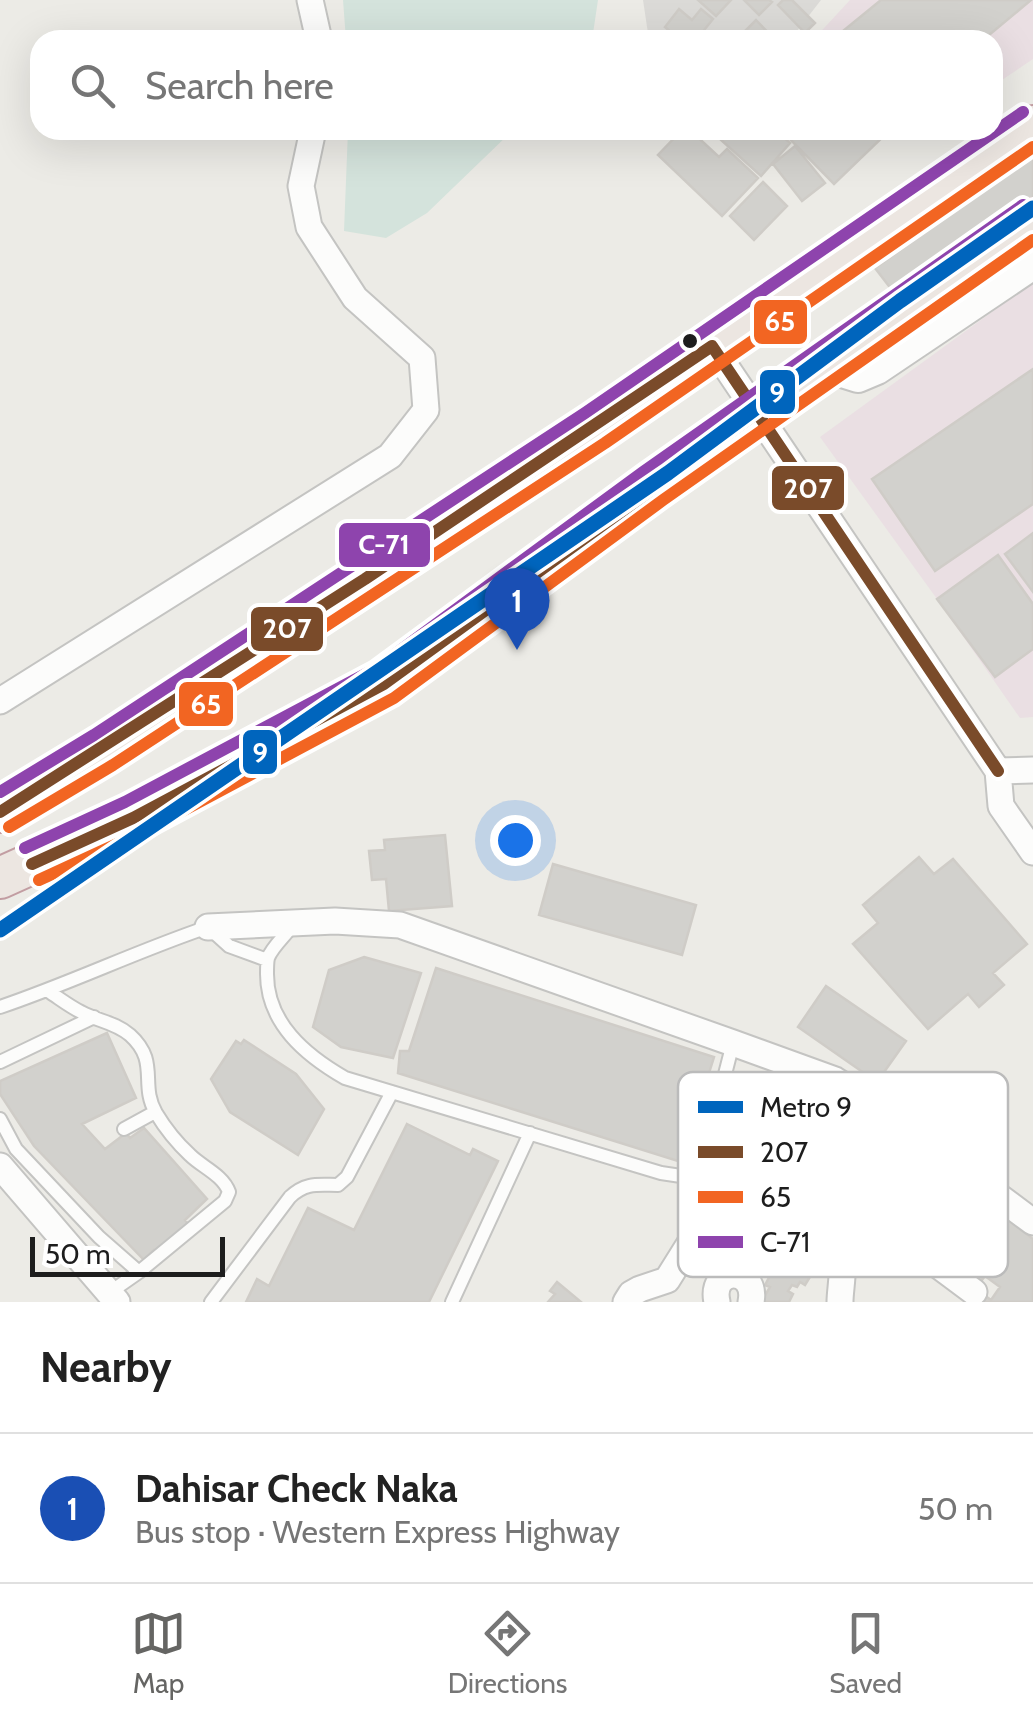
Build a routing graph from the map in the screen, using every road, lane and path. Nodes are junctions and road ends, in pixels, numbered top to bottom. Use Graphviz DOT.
graph roads {
  1 [pos="310,0"];
  2 [pos="317,30"];
  3 [pos="1033,126"];
  4 [pos="312,140"];
  5 [pos="1033,219"];
  6 [pos="1033,264"];
  7 [pos="712,346"];
  8 [pos="823,366"];
  9 [pos="757,413"];
  10 [pos="0,701"];
  11 [pos="1033,770"];
  12 [pos="998,772"];
  13 [pos="0,812"];
  14 [pos="1033,852"];
  15 [pos="5,879"];
  16 [pos="293,924"];
  17 [pos="208,927"];
  18 [pos="267,960"];
  19 [pos="48,991"];
  20 [pos="0,1007"];
  21 [pos="94,1017"];
  22 [pos="733,1043"];
  23 [pos="0,1062"];
  24 [pos="726,1072"];
  25 [pos="813,1072"];
  26 [pos="392,1092"];
  27 [pos="155,1112"];
  28 [pos="0,1119"];
  29 [pos="124,1129"];
  30 [pos="530,1133"];
  31 [pos="0,1166"];
  32 [pos="678,1176"];
  33 [pos="1008,1203"];
  34 [pos="75,1212"];
  35 [pos="1033,1222"];
  36 [pos="52,1226"];
  37 [pos="678,1263"];
  38 [pos="139,1272"];
  39 [pos="741,1277"];
  40 [pos="841,1277"];
  41 [pos="954,1277"];
  42 [pos="974,1292"];
  43 [pos="112,1297"];
  44 [pos="211,1302"];
  45 [pos="452,1302"];
  46 [pos="626,1302"];
  47 [pos="751,1302"];
  48 [pos="840,1302"];
  1 -- 2 [label="street"];
  3 -- 7 [label="highway"];
  4 -- 10 [label="street"];
  5 -- 8 [label="highway"];
  6 -- 8 [label="street"];
  7 -- 9 [label="street"];
  7 -- 13 [label="highway"];
  8 -- 9 [label="highway"];
  9 -- 12 [label="street"];
  9 -- 15 [label="highway"];
  11 -- 12 [label="street"];
  12 -- 14 [label="street"];
  16 -- 17 [label="street"];
  16 -- 18 [label="lane"];
  16 -- 22 [label="street"];
  17 -- 18 [label="lane"];
  17 -- 19 [label="lane"];
  18 -- 26 [label="lane"];
  19 -- 20 [label="lane"];
  19 -- 21 [label="lane"];
  21 -- 23 [label="lane"];
  21 -- 27 [label="lane"];
  22 -- 24 [label="lane"];
  22 -- 25 [label="street"];
  26 -- 30 [label="lane"];
  26 -- 44 [label="lane"];
  27 -- 29 [label="lane"];
  27 -- 38 [label="lane"];
  28 -- 34 [label="lane"];
  30 -- 32 [label="lane"];
  30 -- 45 [label="lane"];
  31 -- 36 [label="street"];
  33 -- 35 [label="street"];
  34 -- 36 [label="lane"];
  34 -- 38 [label="lane"];
  36 -- 43 [label="street"];
  37 -- 46 [label="street"];
  38 -- 43 [label="lane"];
  39 -- 47 [label="street"];
  40 -- 48 [label="street"];
  41 -- 42 [label="street"];
}
